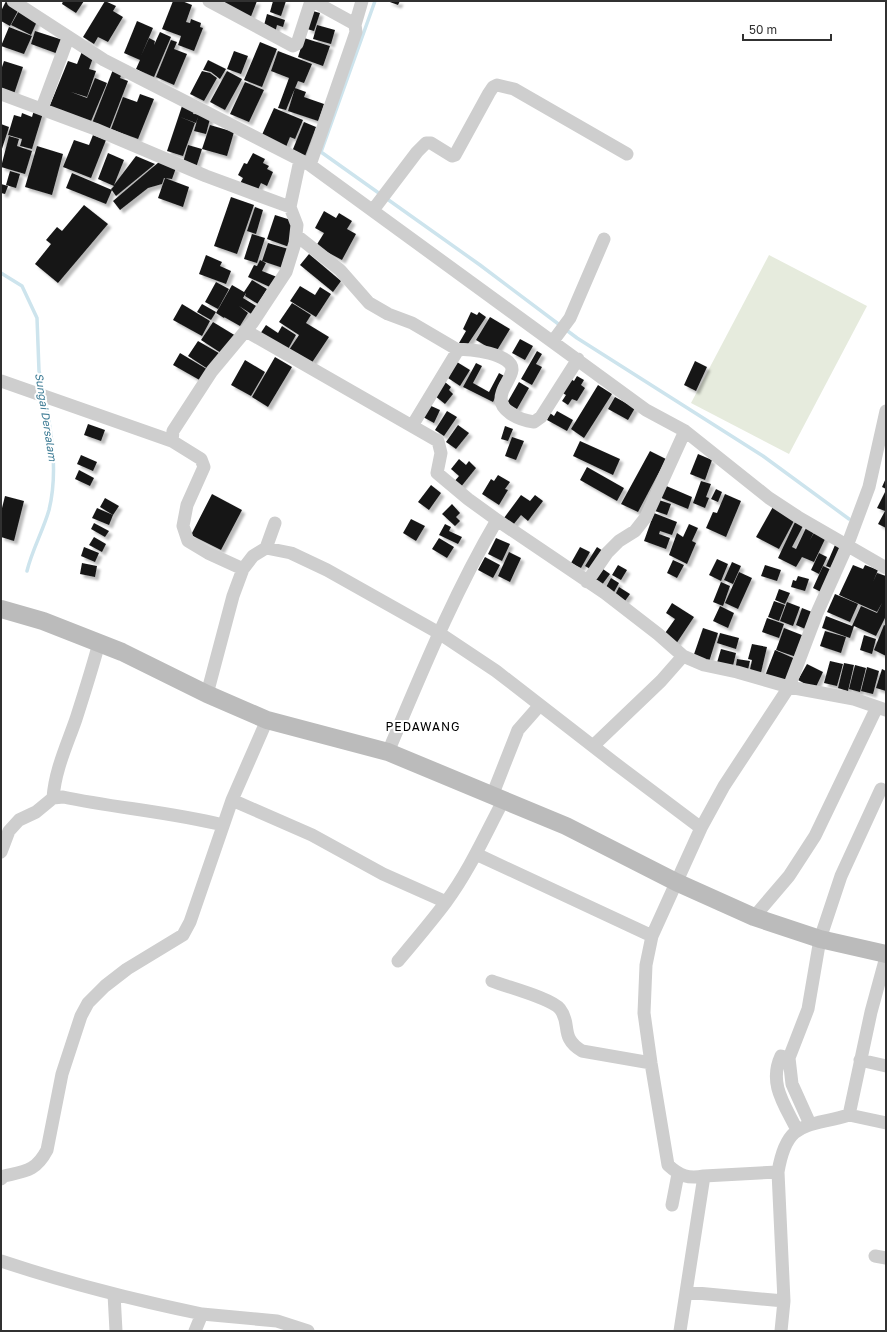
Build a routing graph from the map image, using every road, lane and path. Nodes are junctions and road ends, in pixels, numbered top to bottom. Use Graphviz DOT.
graph roads {
  1 [pos="13,1"];
  2 [pos="209,1"];
  3 [pos="312,1"];
  4 [pos="362,1"];
  5 [pos="355,25"];
  6 [pos="68,38"];
  7 [pos="1,94"];
  8 [pos="42,108"];
  9 [pos="627,154"];
  10 [pos="305,163"];
  11 [pos="376,206"];
  12 [pos="290,207"];
  13 [pos="296,235"];
  14 [pos="604,239"];
  15 [pos="246,331"];
  16 [pos="556,338"];
  17 [pos="458,350"];
  18 [pos="578,359"];
  19 [pos="1,381"];
  20 [pos="886,411"];
  21 [pos="412,426"];
  22 [pos="883,430"];
  23 [pos="685,431"];
  24 [pos="172,441"];
  25 [pos="497,520"];
  26 [pos="275,523"];
  27 [pos="847,546"];
  28 [pos="266,548"];
  29 [pos="886,568"];
  30 [pos="243,569"];
  31 [pos="587,582"];
  32 [pos="1,609"];
  33 [pos="439,633"];
  34 [pos="99,643"];
  35 [pos="683,656"];
  36 [pos="789,687"];
  37 [pos="207,694"];
  38 [pos="540,705"];
  39 [pos="882,709"];
  40 [pos="267,720"];
  41 [pos="592,746"];
  42 [pos="388,752"];
  43 [pos="881,789"];
  44 [pos="53,798"];
  45 [pos="497,798"];
  46 [pos="232,800"];
  47 [pos="223,825"];
  48 [pos="701,828"];
  49 [pos="1,852"];
  50 [pos="476,854"];
  51 [pos="676,882"];
  52 [pos="446,902"];
  53 [pos="754,917"];
  54 [pos="652,936"];
  55 [pos="820,939"];
  56 [pos="886,954"];
  57 [pos="886,957"];
  58 [pos="398,961"];
  59 [pos="492,981"];
  60 [pos="785,1057"];
  61 [pos="860,1060"];
  62 [pos="651,1063"];
  63 [pos="886,1066"];
  64 [pos="850,1115"];
  65 [pos="886,1123"];
  66 [pos="810,1124"];
  67 [pos="797,1130"];
  68 [pos="778,1172"];
  69 [pos="678,1174"];
  70 [pos="704,1176"];
  71 [pos="1,1179"];
  72 [pos="672,1205"];
  73 [pos="1,1261"];
  74 [pos="686,1292"];
  75 [pos="114,1294"];
  76 [pos="784,1301"];
  77 [pos="202,1314"];
  78 [pos="116,1331"];
  79 [pos="195,1331"];
  80 [pos="308,1331"];
  81 [pos="680,1331"];
  82 [pos="781,1331"];
  1 -- 6 [label="street"];
  2 -- 3 [label="street"];
  3 -- 5 [label="street"];
  4 -- 5 [label="street"];
  5 -- 10 [label="street"];
  6 -- 8 [label="street"];
  6 -- 10 [label="street"];
  7 -- 8 [label="street"];
  8 -- 12 [label="street"];
  9 -- 11 [label="street"];
  10 -- 11 [label="street"];
  10 -- 12 [label="street"];
  11 -- 16 [label="street"];
  12 -- 13 [label="street"];
  13 -- 15 [label="street"];
  13 -- 17 [label="street"];
  14 -- 16 [label="street"];
  15 -- 21 [label="street"];
  15 -- 24 [label="street"];
  16 -- 18 [label="street"];
  17 -- 18 [label="street"];
  17 -- 21 [label="street"];
  18 -- 23 [label="street"];
  19 -- 24 [label="street"];
  20 -- 22 [label="street"];
  21 -- 25 [label="street"];
  22 -- 27 [label="street"];
  23 -- 27 [label="street"];
  23 -- 31 [label="street"];
  24 -- 30 [label="street"];
  25 -- 31 [label="street"];
  25 -- 33 [label="street"];
  26 -- 28 [label="street"];
  27 -- 29 [label="street"];
  27 -- 36 [label="street"];
  28 -- 30 [label="street"];
  28 -- 33 [label="street"];
  30 -- 37 [label="street"];
  31 -- 35 [label="street"];
  32 -- 34 [label="street"];
  33 -- 38 [label="street"];
  33 -- 42 [label="street"];
  34 -- 37 [label="street"];
  34 -- 44 [label="street"];
  35 -- 36 [label="street"];
  35 -- 41 [label="street"];
  36 -- 39 [label="street"];
  36 -- 48 [label="street"];
  37 -- 40 [label="street"];
  38 -- 41 [label="street"];
  38 -- 45 [label="street"];
  39 -- 53 [label="street"];
  40 -- 42 [label="street"];
  40 -- 46 [label="street"];
  41 -- 48 [label="street"];
  42 -- 45 [label="street"];
  43 -- 55 [label="street"];
  44 -- 47 [label="street"];
  44 -- 49 [label="street"];
  45 -- 50 [label="street"];
  45 -- 51 [label="street"];
  46 -- 47 [label="street"];
  46 -- 52 [label="street"];
  47 -- 71 [label="street"];
  48 -- 51 [label="street"];
  50 -- 52 [label="street"];
  50 -- 54 [label="street"];
  51 -- 53 [label="street"];
  51 -- 54 [label="street"];
  52 -- 58 [label="street"];
  53 -- 55 [label="street"];
  54 -- 62 [label="street"];
  55 -- 56 [label="street"];
  55 -- 60 [label="street"];
  57 -- 61 [label="street"];
  59 -- 62 [label="street"];
  60 -- 66 [label="street"];
  60 -- 67 [label="street"];
  61 -- 63 [label="street"];
  61 -- 64 [label="street"];
  62 -- 69 [label="street"];
  64 -- 65 [label="street"];
  64 -- 66 [label="street"];
  66 -- 67 [label="street"];
  67 -- 68 [label="street"];
  68 -- 70 [label="street"];
  68 -- 76 [label="street"];
  69 -- 70 [label="street"];
  69 -- 72 [label="street"];
  70 -- 74 [label="street"];
  73 -- 75 [label="street"];
  74 -- 76 [label="street"];
  74 -- 81 [label="street"];
  75 -- 77 [label="street"];
  75 -- 78 [label="street"];
  76 -- 82 [label="street"];
  77 -- 79 [label="street"];
  77 -- 80 [label="street"];
}
